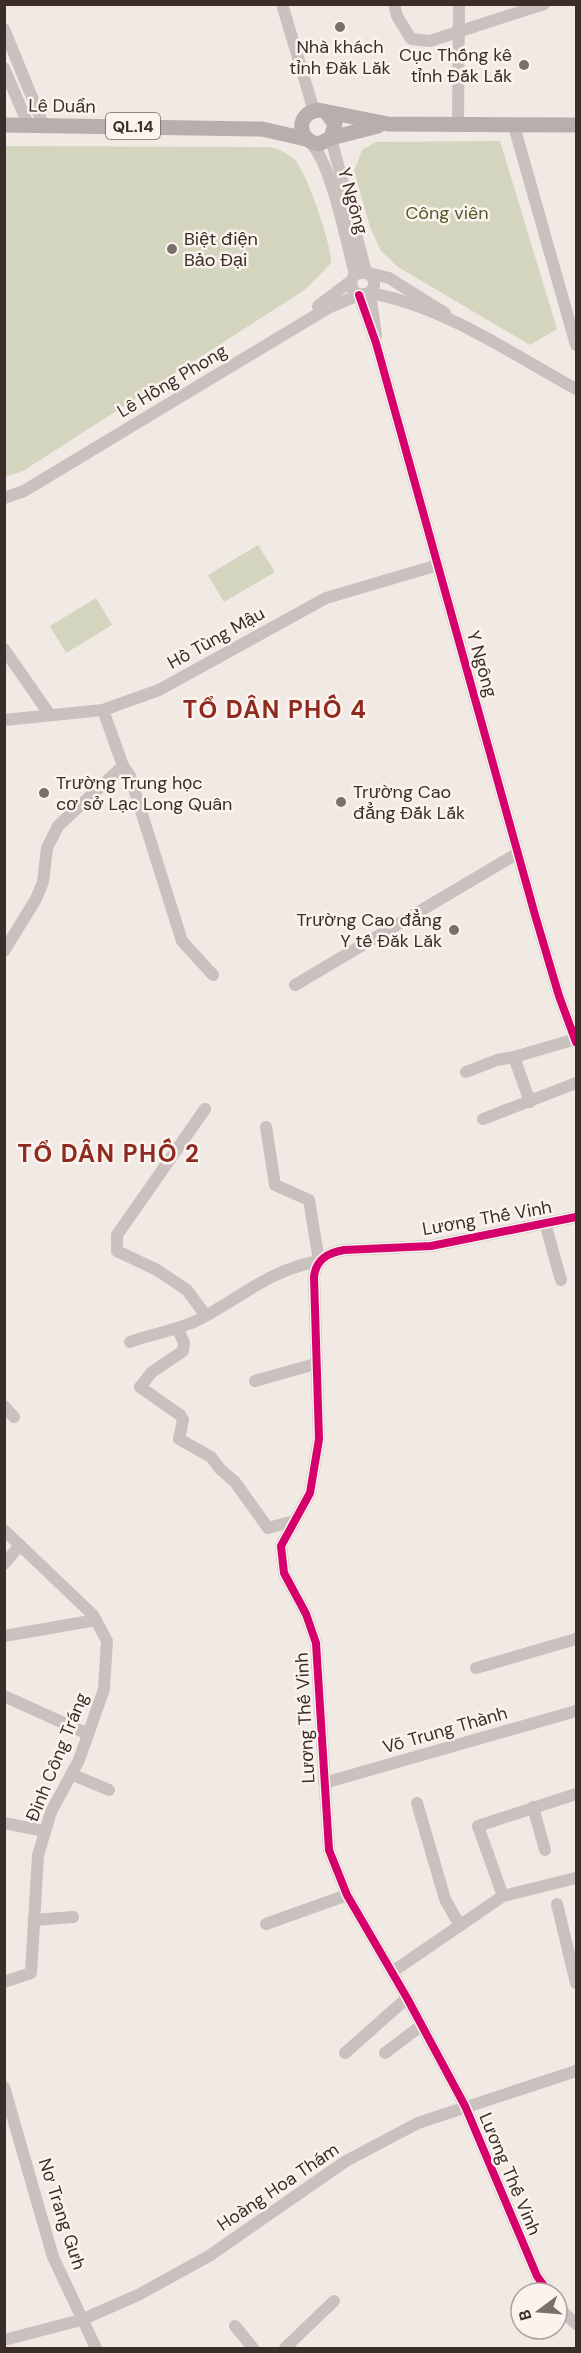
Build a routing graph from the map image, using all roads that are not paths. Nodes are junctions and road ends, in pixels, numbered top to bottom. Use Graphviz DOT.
graph roads {
  1 [pos="282,4"];
  2 [pos="394,4"];
  3 [pos="459,4"];
  4 [pos="536,5"];
  5 [pos="4,29"];
  6 [pos="459,32"];
  7 [pos="4,68"];
  8 [pos="315,114"];
  9 [pos="4,124"];
  10 [pos="36,124"];
  11 [pos="388,124"];
  12 [pos="458,125"];
  13 [pos="576,125"];
  14 [pos="514,126"];
  15 [pos="262,129"];
  16 [pos="331,138"];
  17 [pos="308,141"];
  18 [pos="342,207"];
  19 [pos="360,275"];
  20 [pos="364,294"];
  21 [pos="468,330"];
  22 [pos="576,345"];
  23 [pos="576,389"];
  24 [pos="4,491"];
  25 [pos="4,498"];
  26 [pos="438,564"];
  27 [pos="4,649"];
  28 [pos="103,710"];
  29 [pos="50,716"];
  30 [pos="4,720"];
  31 [pos="123,766"];
  32 [pos="518,853"];
  33 [pos="4,951"];
  34 [pos="213,975"];
  35 [pos="295,985"];
  36 [pos="576,1041"];
  37 [pos="514,1057"];
  38 [pos="466,1072"];
  39 [pos="576,1083"];
  40 [pos="530,1102"];
  41 [pos="205,1108"];
  42 [pos="483,1119"];
  43 [pos="266,1127"];
  44 [pos="576,1217"];
  45 [pos="545,1223"];
  46 [pos="319,1261"];
  47 [pos="561,1280"];
  48 [pos="206,1316"];
  49 [pos="178,1329"];
  50 [pos="130,1342"];
  51 [pos="315,1364"];
  52 [pos="255,1381"];
  53 [pos="4,1406"];
  54 [pos="14,1417"];
  55 [pos="294,1521"];
  56 [pos="4,1530"];
  57 [pos="20,1545"];
  58 [pos="4,1564"];
  59 [pos="96,1620"];
  60 [pos="4,1636"];
  61 [pos="576,1639"];
  62 [pos="476,1668"];
  63 [pos="4,1696"];
  64 [pos="576,1711"];
  65 [pos="88,1734"];
  66 [pos="71,1774"];
  67 [pos="324,1783"];
  68 [pos="110,1790"];
  69 [pos="576,1794"];
  70 [pos="417,1803"];
  71 [pos="533,1807"];
  72 [pos="4,1823"];
  73 [pos="45,1831"];
  74 [pos="545,1850"];
  75 [pos="576,1878"];
  76 [pos="347,1894"];
  77 [pos="502,1896"];
  78 [pos="557,1904"];
  79 [pos="73,1917"];
  80 [pos="34,1920"];
  81 [pos="266,1924"];
  82 [pos="460,1926"];
  83 [pos="392,1972"];
  84 [pos="4,1982"];
  85 [pos="576,1983"];
  86 [pos="407,1998"];
  87 [pos="422,2025"];
  88 [pos="345,2053"];
  89 [pos="385,2053"];
  90 [pos="576,2071"];
  91 [pos="4,2087"];
  92 [pos="465,2106"];
  93 [pos="541,2281"];
  94 [pos="334,2301"];
  95 [pos="81,2320"];
  96 [pos="235,2326"];
  97 [pos="4,2340"];
  98 [pos="93,2348"];
  99 [pos="253,2349"];
  100 [pos="285,2349"];
  1 -- 8 [label="street"];
  2 -- 6 [label="street"];
  3 -- 6 [label="street"];
  4 -- 6 [label="street"];
  5 -- 10 [label="street"];
  6 -- 12 [label="street"];
  7 -- 10 [label="street"];
  8 -- 11 [label="main road, Lê Duẩn / QL.14"];
  8 -- 15 [label="main road, Lê Duẩn / QL.14"];
  8 -- 16 [label="main road"];
  8 -- 17 [label="main road"];
  9 -- 10 [label="main road, Lê Duẩn / QL.14"];
  10 -- 15 [label="main road, Lê Duẩn / QL.14"];
  11 -- 12 [label="main road, Lê Duẩn / QL.14"];
  11 -- 16 [label="main road, Lê Duẩn / QL.14"];
  12 -- 14 [label="main road, Lê Duẩn / QL.14"];
  13 -- 14 [label="main road, Lê Duẩn / QL.14"];
  14 -- 22 [label="street"];
  15 -- 17 [label="main road, Lê Duẩn / QL.14"];
  16 -- 17 [label="main road"];
  16 -- 18 [label="street, Y Ngông"];
  17 -- 18 [label="street, Y Ngông"];
  18 -- 19 [label="street, Y Ngông"];
  19 -- 20 [label="street"];
  19 -- 20 [label="street"];
  19 -- 21 [label="street"];
  19 -- 24 [label="street, Lê Hồng Phong"];
  20 -- 21 [label="street"];
  20 -- 25 [label="street, Lê Hồng Phong"];
  20 -- 26 [label="street, Y Ngông"];
  21 -- 23 [label="street"];
  26 -- 28 [label="street, Hồ Tùng Mậu"];
  26 -- 32 [label="street, Y Ngông"];
  27 -- 29 [label="street"];
  28 -- 29 [label="street, Hồ Tùng Mậu"];
  28 -- 31 [label="street"];
  29 -- 30 [label="street, Hồ Tùng Mậu"];
  31 -- 33 [label="street"];
  31 -- 34 [label="street"];
  32 -- 35 [label="street"];
  32 -- 36 [label="street, Y Ngông"];
  36 -- 37 [label="street"];
  37 -- 38 [label="street"];
  37 -- 40 [label="street"];
  39 -- 40 [label="street"];
  40 -- 42 [label="street"];
  41 -- 48 [label="street"];
  43 -- 46 [label="street"];
  44 -- 45 [label="street, Lương Thế Vinh"];
  45 -- 46 [label="street, Lương Thế Vinh"];
  45 -- 47 [label="street"];
  46 -- 48 [label="street"];
  46 -- 51 [label="street, Lương Thế Vinh"];
  48 -- 49 [label="street"];
  49 -- 50 [label="street"];
  49 -- 55 [label="street"];
  51 -- 52 [label="street"];
  51 -- 55 [label="street, Lương Thế Vinh"];
  53 -- 54 [label="street"];
  55 -- 67 [label="street, Lương Thế Vinh"];
  56 -- 57 [label="street, Đinh Công Tráng"];
  57 -- 58 [label="street"];
  57 -- 59 [label="street, Đinh Công Tráng"];
  59 -- 60 [label="street"];
  59 -- 65 [label="street, Đinh Công Tráng"];
  61 -- 62 [label="street"];
  63 -- 65 [label="street"];
  64 -- 67 [label="street, Võ Trung Thành"];
  65 -- 66 [label="street, Đinh Công Tráng"];
  66 -- 68 [label="street"];
  66 -- 73 [label="street, Đinh Công Tráng"];
  67 -- 76 [label="street, Lương Thế Vinh"];
  69 -- 71 [label="street"];
  70 -- 82 [label="street"];
  71 -- 74 [label="street"];
  71 -- 77 [label="street"];
  72 -- 73 [label="street"];
  73 -- 80 [label="street, Đinh Công Tráng"];
  75 -- 77 [label="street"];
  76 -- 81 [label="street"];
  76 -- 83 [label="street, Lương Thế Vinh"];
  77 -- 82 [label="street"];
  78 -- 85 [label="street"];
  79 -- 80 [label="street"];
  80 -- 84 [label="street, Đinh Công Tráng"];
  82 -- 83 [label="street"];
  83 -- 86 [label="street, Lương Thế Vinh"];
  86 -- 87 [label="street, Lương Thế Vinh"];
  86 -- 88 [label="street"];
  87 -- 89 [label="street"];
  87 -- 92 [label="street, Lương Thế Vinh"];
  90 -- 92 [label="street, Hoàng Hoa Thám"];
  91 -- 95 [label="street, Nơ Trang Gưh"];
  92 -- 93 [label="street, Lương Thế Vinh"];
  92 -- 95 [label="street, Hoàng Hoa Thám"];
  94 -- 100 [label="street"];
  95 -- 97 [label="street, Hoàng Hoa Thám"];
  95 -- 98 [label="street, Nơ Trang Gưh"];
  96 -- 99 [label="street"];
}
